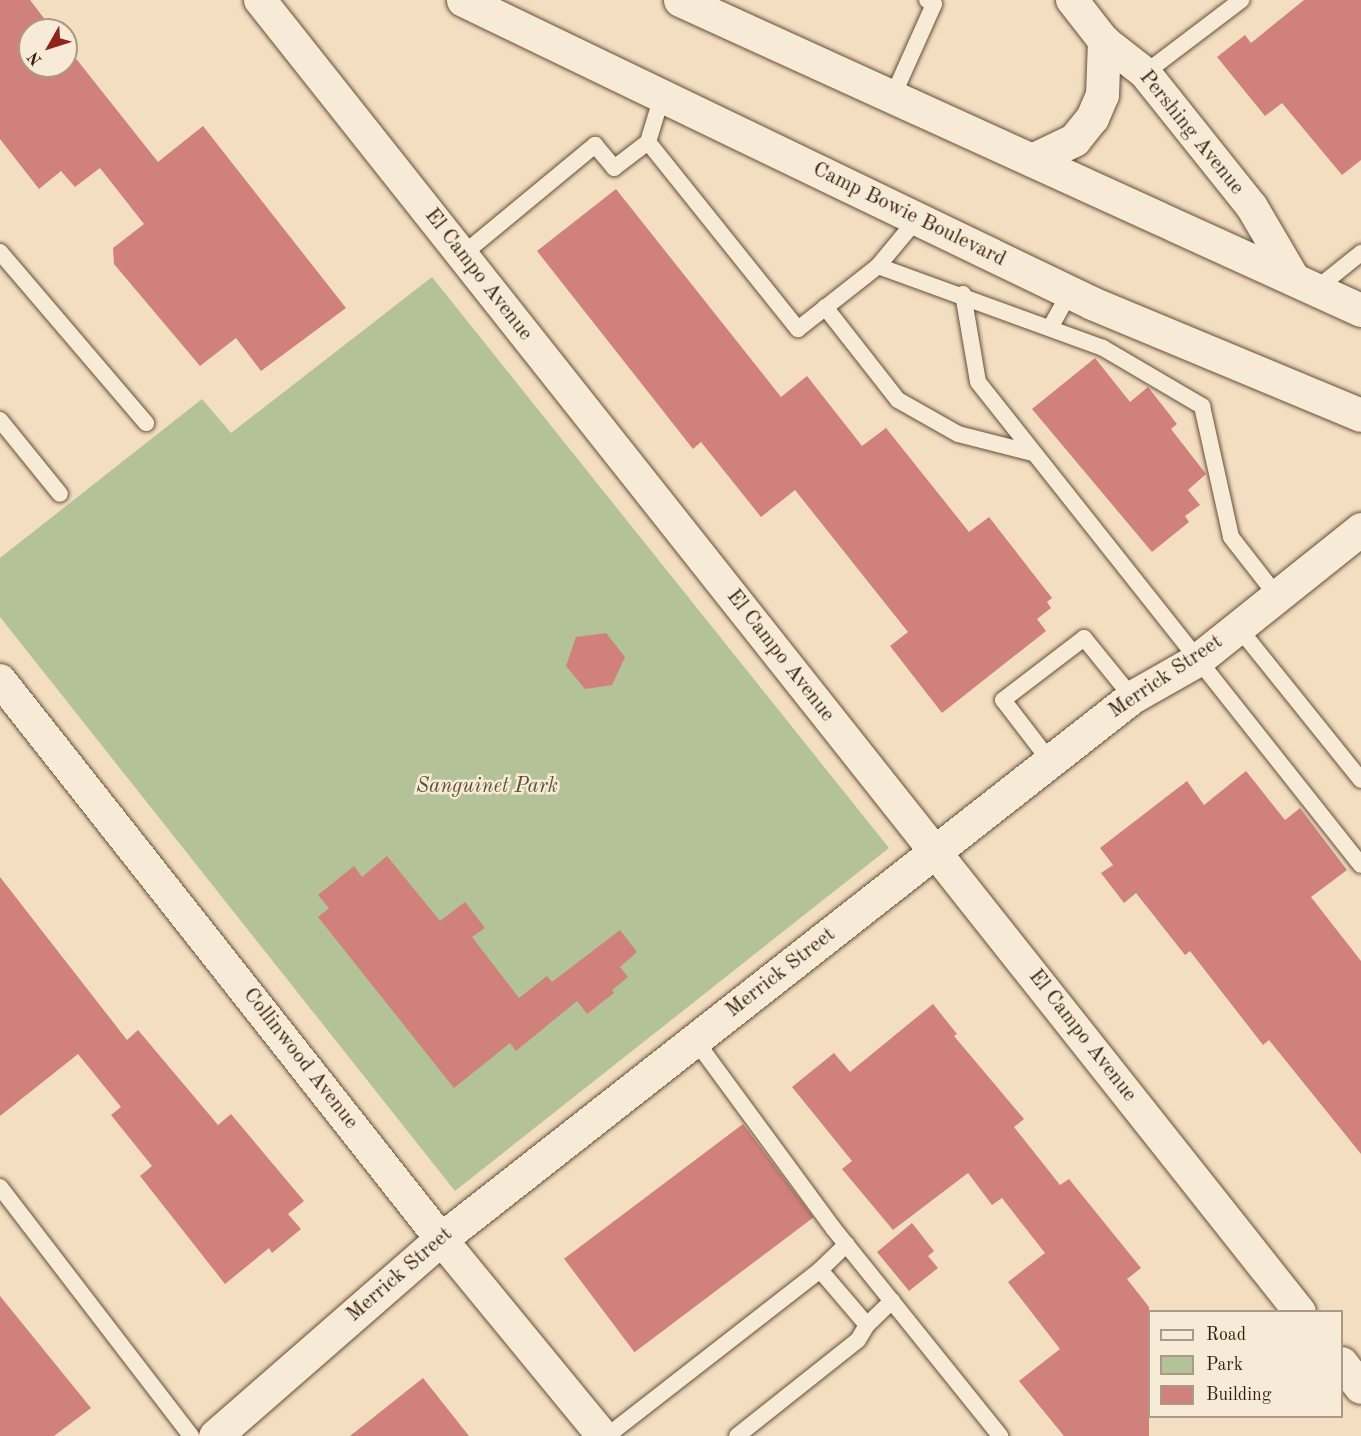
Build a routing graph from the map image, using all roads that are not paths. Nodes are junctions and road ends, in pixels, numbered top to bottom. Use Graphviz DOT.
graph roads {
  1 [pos="260,0"];
  2 [pos="463,0"];
  3 [pos="680,0"];
  4 [pos="1072,0"];
  5 [pos="1241,0"];
  6 [pos="933,1"];
  7 [pos="1104,41"];
  8 [pos="1145,73"];
  9 [pos="662,96"];
  10 [pos="892,99"];
  11 [pos="648,142"];
  12 [pos="1032,160"];
  13 [pos="917,219"];
  14 [pos="0,252"];
  15 [pos="1361,253"];
  16 [pos="462,255"];
  17 [pos="878,266"];
  18 [pos="1305,284"];
  19 [pos="1070,292"];
  20 [pos="963,294"];
  21 [pos="825,307"];
  22 [pos="1361,310"];
  23 [pos="1050,328"];
  24 [pos="1361,416"];
  25 [pos="0,420"];
  26 [pos="147,423"];
  27 [pos="1033,453"];
  28 [pos="60,494"];
  29 [pos="1361,529"];
  30 [pos="1276,597"];
  31 [pos="1238,627"];
  32 [pos="1197,660"];
  33 [pos="0,680"];
  34 [pos="1132,697"];
  35 [pos="1050,761"];
  36 [pos="1361,780"];
  37 [pos="935,851"];
  38 [pos="1361,865"];
  39 [pos="695,1040"];
  40 [pos="0,1186"];
  41 [pos="441,1239"];
  42 [pos="847,1244"];
  43 [pos="820,1270"];
  44 [pos="892,1301"];
  45 [pos="1299,1310"];
  46 [pos="867,1325"];
  47 [pos="1343,1366"];
  48 [pos="1361,1388"];
  49 [pos="190,1436"];
  50 [pos="215,1436"];
  51 [pos="605,1436"];
  52 [pos="737,1436"];
  53 [pos="1000,1436"];
  1 -- 16 [label="street, El Campo Avenue"];
  2 -- 9 [label="main road, Camp Bowie Boulevard"];
  3 -- 10 [label="main road"];
  4 -- 7 [label="street, Pershing Avenue"];
  5 -- 8 [label="lane"];
  6 -- 10 [label="lane"];
  7 -- 8 [label="street, Pershing Avenue"];
  7 -- 12 [label="main road"];
  8 -- 18 [label="street, Pershing Avenue"];
  9 -- 11 [label="lane"];
  9 -- 13 [label="main road, Camp Bowie Boulevard"];
  10 -- 12 [label="main road"];
  11 -- 16 [label="lane"];
  11 -- 21 [label="lane"];
  12 -- 18 [label="main road"];
  13 -- 17 [label="lane"];
  13 -- 19 [label="main road, Camp Bowie Boulevard"];
  14 -- 26 [label="lane"];
  15 -- 18 [label="lane"];
  16 -- 37 [label="street, El Campo Avenue"];
  17 -- 20 [label="lane"];
  17 -- 21 [label="lane"];
  18 -- 22 [label="main road"];
  19 -- 23 [label="lane"];
  19 -- 24 [label="main road, Camp Bowie Boulevard"];
  20 -- 23 [label="lane"];
  20 -- 27 [label="lane"];
  21 -- 27 [label="lane"];
  23 -- 30 [label="lane"];
  25 -- 28 [label="lane"];
  27 -- 32 [label="lane"];
  29 -- 30 [label="main road, Merrick Street"];
  30 -- 31 [label="main road, Merrick Street"];
  31 -- 32 [label="main road, Merrick Street"];
  31 -- 36 [label="lane"];
  32 -- 34 [label="main road, Merrick Street"];
  32 -- 38 [label="lane"];
  33 -- 41 [label="street, Collinwood Avenue"];
  34 -- 35 [label="main road, Merrick Street"];
  34 -- 35 [label="lane"];
  35 -- 37 [label="main road, Merrick Street"];
  37 -- 39 [label="main road, Merrick Street"];
  37 -- 45 [label="street, El Campo Avenue"];
  39 -- 41 [label="main road, Merrick Street"];
  39 -- 42 [label="lane"];
  40 -- 49 [label="lane"];
  41 -- 50 [label="main road, Merrick Street"];
  41 -- 51 [label="street, Collinwood Avenue"];
  42 -- 43 [label="lane"];
  42 -- 44 [label="lane"];
  43 -- 46 [label="lane"];
  43 -- 51 [label="lane"];
  44 -- 46 [label="lane"];
  44 -- 53 [label="lane"];
  46 -- 52 [label="lane"];
  47 -- 48 [label="street"];
}
